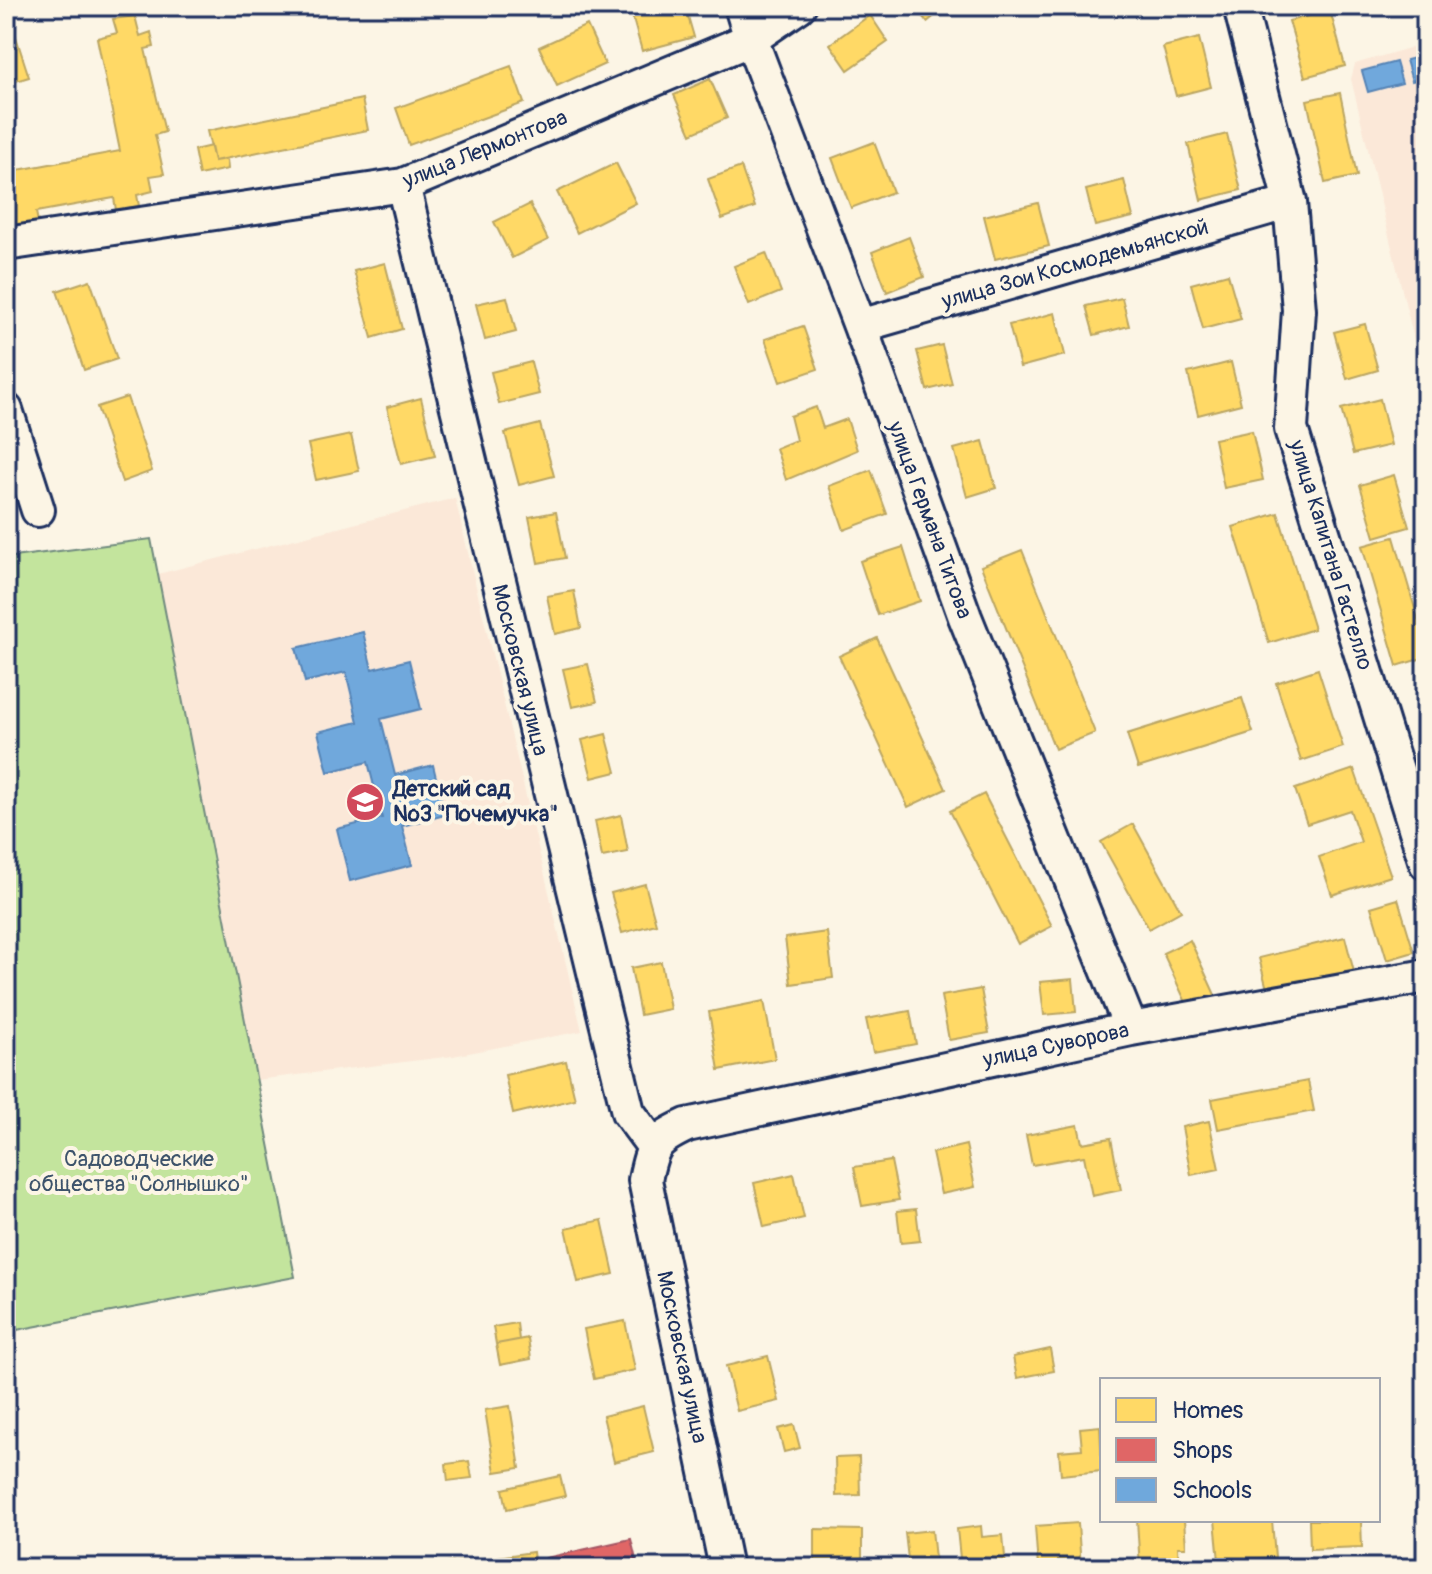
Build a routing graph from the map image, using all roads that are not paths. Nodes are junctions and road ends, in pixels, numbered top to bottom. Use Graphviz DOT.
graph roads {
  1 [pos="741,6"];
  2 [pos="799,6"];
  3 [pos="1240,6"];
  4 [pos="751,39"];
  5 [pos="403,185"];
  6 [pos="1290,202"];
  7 [pos="6,244"];
  8 [pos="860,326"];
  9 [pos="6,410"];
  10 [pos="38,510"];
  11 [pos="1426,863"];
  12 [pos="1426,976"];
  13 [pos="1131,1029"];
  14 [pos="654,1147"];
  15 [pos="726,1568"];
  1 -- 4 [label="street, улица Германа Титова"];
  2 -- 4 [label="street, улица Лермонтова"];
  3 -- 6 [label="street, улица Капитана Гастелло"];
  4 -- 5 [label="street, улица Лермонтова"];
  4 -- 8 [label="street, улица Германа Титова"];
  5 -- 7 [label="street, улица Лермонтова"];
  5 -- 14 [label="street, Московская улица"];
  6 -- 8 [label="street, улица Зои Космодемьянской"];
  6 -- 11 [label="street, улица Капитана Гастелло"];
  8 -- 13 [label="street, улица Германа Титова"];
  9 -- 10 [label="street"];
  12 -- 13 [label="street, улица Суворова"];
  13 -- 14 [label="street, улица Суворова"];
  14 -- 15 [label="street, Московская улица"];
}
